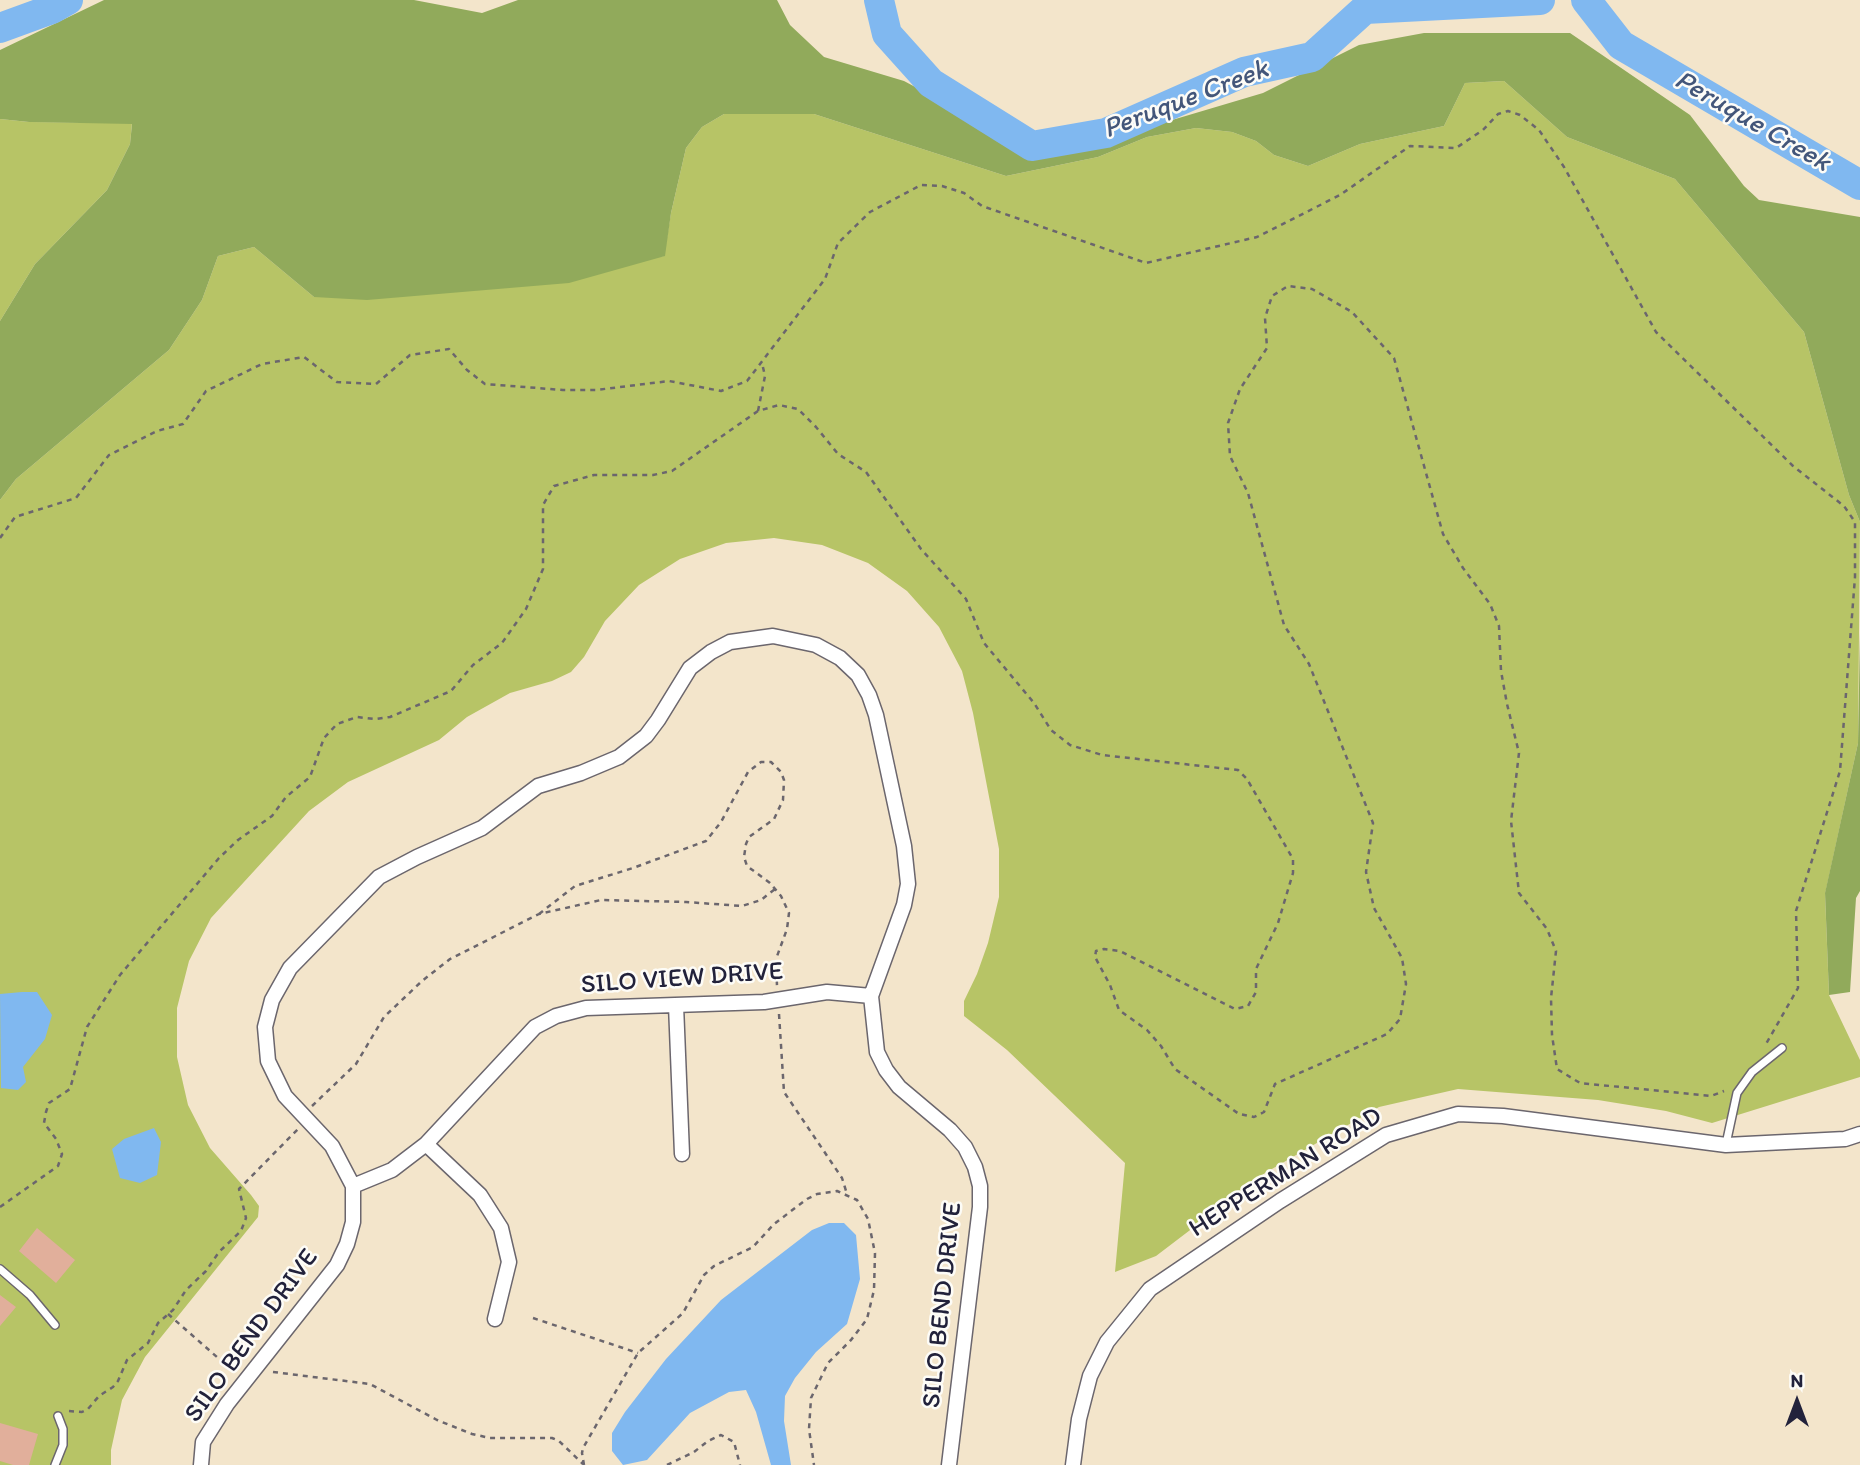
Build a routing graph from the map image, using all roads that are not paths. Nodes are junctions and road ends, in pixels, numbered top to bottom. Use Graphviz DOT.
graph roads {
  1 [pos="871,996"];
  2 [pos="677,1005"];
  3 [pos="1782,1048"];
  4 [pos="1860,1134"];
  5 [pos="426,1144"];
  6 [pos="1726,1145"];
  7 [pos="682,1154"];
  8 [pos="353,1185"];
  9 [pos="0,1269"];
  10 [pos="495,1319"];
  11 [pos="55,1325"];
  12 [pos="58,1416"];
  13 [pos="55,1465"];
  14 [pos="201,1465"];
  15 [pos="949,1465"];
  16 [pos="1073,1465"];
  1 -- 2 [label="street, SILO VIEW DRIVE"];
  1 -- 8 [label="street, SILO BEND DRIVE"];
  1 -- 15 [label="street, SILO BEND DRIVE"];
  2 -- 5 [label="street, SILO VIEW DRIVE"];
  2 -- 7 [label="street"];
  3 -- 6 [label="lane"];
  4 -- 6 [label="street, HEPPERMAN ROAD"];
  5 -- 8 [label="street, SILO VIEW DRIVE"];
  5 -- 10 [label="street"];
  6 -- 16 [label="street, HEPPERMAN ROAD"];
  8 -- 14 [label="street, SILO BEND DRIVE"];
  9 -- 11 [label="lane"];
  12 -- 13 [label="lane"];
}
